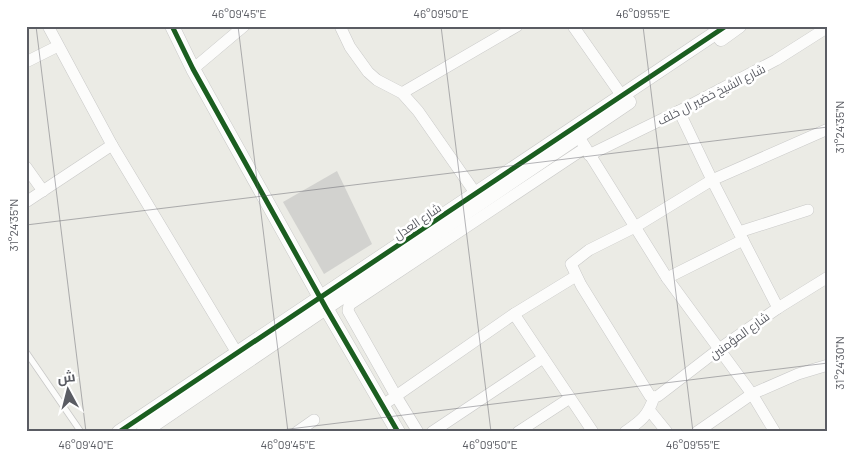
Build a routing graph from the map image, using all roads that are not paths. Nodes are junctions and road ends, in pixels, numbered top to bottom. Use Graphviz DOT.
graph roads {
  1 [pos="48,26"];
  2 [pos="172,26"];
  3 [pos="244,26"];
  4 [pos="340,26"];
  5 [pos="517,26"];
  6 [pos="573,26"];
  7 [pos="726,26"];
  8 [pos="739,26"];
  9 [pos="828,27"];
  10 [pos="58,46"];
  11 [pos="26,62"];
  12 [pos="193,68"];
  13 [pos="402,93"];
  14 [pos="622,96"];
  15 [pos="679,111"];
  16 [pos="828,130"];
  17 [pos="112,145"];
  18 [pos="585,147"];
  19 [pos="26,167"];
  20 [pos="712,180"];
  21 [pos="43,191"];
  22 [pos="476,194"];
  23 [pos="26,202"];
  24 [pos="808,210"];
  25 [pos="635,227"];
  26 [pos="741,236"];
  27 [pos="576,276"];
  28 [pos="666,278"];
  29 [pos="828,278"];
  30 [pos="324,303"];
  31 [pos="778,308"];
  32 [pos="514,314"];
  33 [pos="719,349"];
  34 [pos="26,352"];
  35 [pos="237,354"];
  36 [pos="543,358"];
  37 [pos="828,365"];
  38 [pos="752,394"];
  39 [pos="396,396"];
  40 [pos="570,398"];
  41 [pos="654,398"];
  42 [pos="382,405"];
  43 [pos="650,411"];
  44 [pos="314,420"];
  45 [pos="81,432"];
  46 [pos="119,432"];
  47 [pos="143,432"];
  48 [pos="297,432"];
  49 [pos="398,432"];
  50 [pos="418,432"];
  51 [pos="432,432"];
  52 [pos="518,432"];
  53 [pos="593,432"];
  54 [pos="625,432"];
  55 [pos="667,432"];
  56 [pos="697,432"];
  57 [pos="775,432"];
  1 -- 10 [label="street"];
  2 -- 12 [label="street"];
  3 -- 12 [label="street"];
  4 -- 13 [label="street"];
  5 -- 13 [label="street"];
  6 -- 14 [label="street"];
  7 -- 14 [label="street, شارع العدل"];
  8 -- 18 [label="street, شارع العدل"];
  9 -- 15 [label="street, شارع الشيخ خضير ال خلف"];
  10 -- 11 [label="street"];
  10 -- 17 [label="street"];
  12 -- 30 [label="street"];
  13 -- 22 [label="street"];
  14 -- 22 [label="street, شارع العدل"];
  15 -- 18 [label="street, شارع الشيخ خضير ال خلف"];
  15 -- 20 [label="street"];
  16 -- 20 [label="street"];
  17 -- 21 [label="street"];
  17 -- 35 [label="street"];
  18 -- 25 [label="street"];
  18 -- 30 [label="street, شارع العدل"];
  18 -- 39 [label="street, شارع الشيخ خضير ال خلف"];
  19 -- 21 [label="street"];
  20 -- 25 [label="street"];
  20 -- 26 [label="street"];
  21 -- 23 [label="street"];
  22 -- 30 [label="street, شارع العدل"];
  24 -- 26 [label="street"];
  25 -- 27 [label="street"];
  25 -- 28 [label="street"];
  26 -- 28 [label="street"];
  26 -- 31 [label="street"];
  27 -- 32 [label="street"];
  27 -- 41 [label="street"];
  28 -- 33 [label="street"];
  29 -- 31 [label="street, شارع المؤمنين"];
  30 -- 35 [label="street, شارع العدل"];
  30 -- 42 [label="street"];
  30 -- 47 [label="street, شارع العدل"];
  31 -- 33 [label="street, شارع المؤمنين"];
  32 -- 36 [label="street"];
  32 -- 39 [label="street"];
  33 -- 38 [label="street"];
  33 -- 41 [label="street, شارع المؤمنين"];
  34 -- 45 [label="lane"];
  35 -- 46 [label="street, شارع العدل"];
  36 -- 40 [label="street"];
  36 -- 51 [label="street"];
  37 -- 38 [label="street"];
  38 -- 56 [label="street"];
  38 -- 57 [label="street"];
  39 -- 42 [label="street"];
  39 -- 50 [label="street, شارع الشيخ خضير ال خلف"];
  40 -- 52 [label="street"];
  40 -- 53 [label="street"];
  41 -- 43 [label="street"];
  42 -- 49 [label="street"];
  43 -- 54 [label="street"];
  43 -- 55 [label="street"];
  44 -- 48 [label="street"];
}
